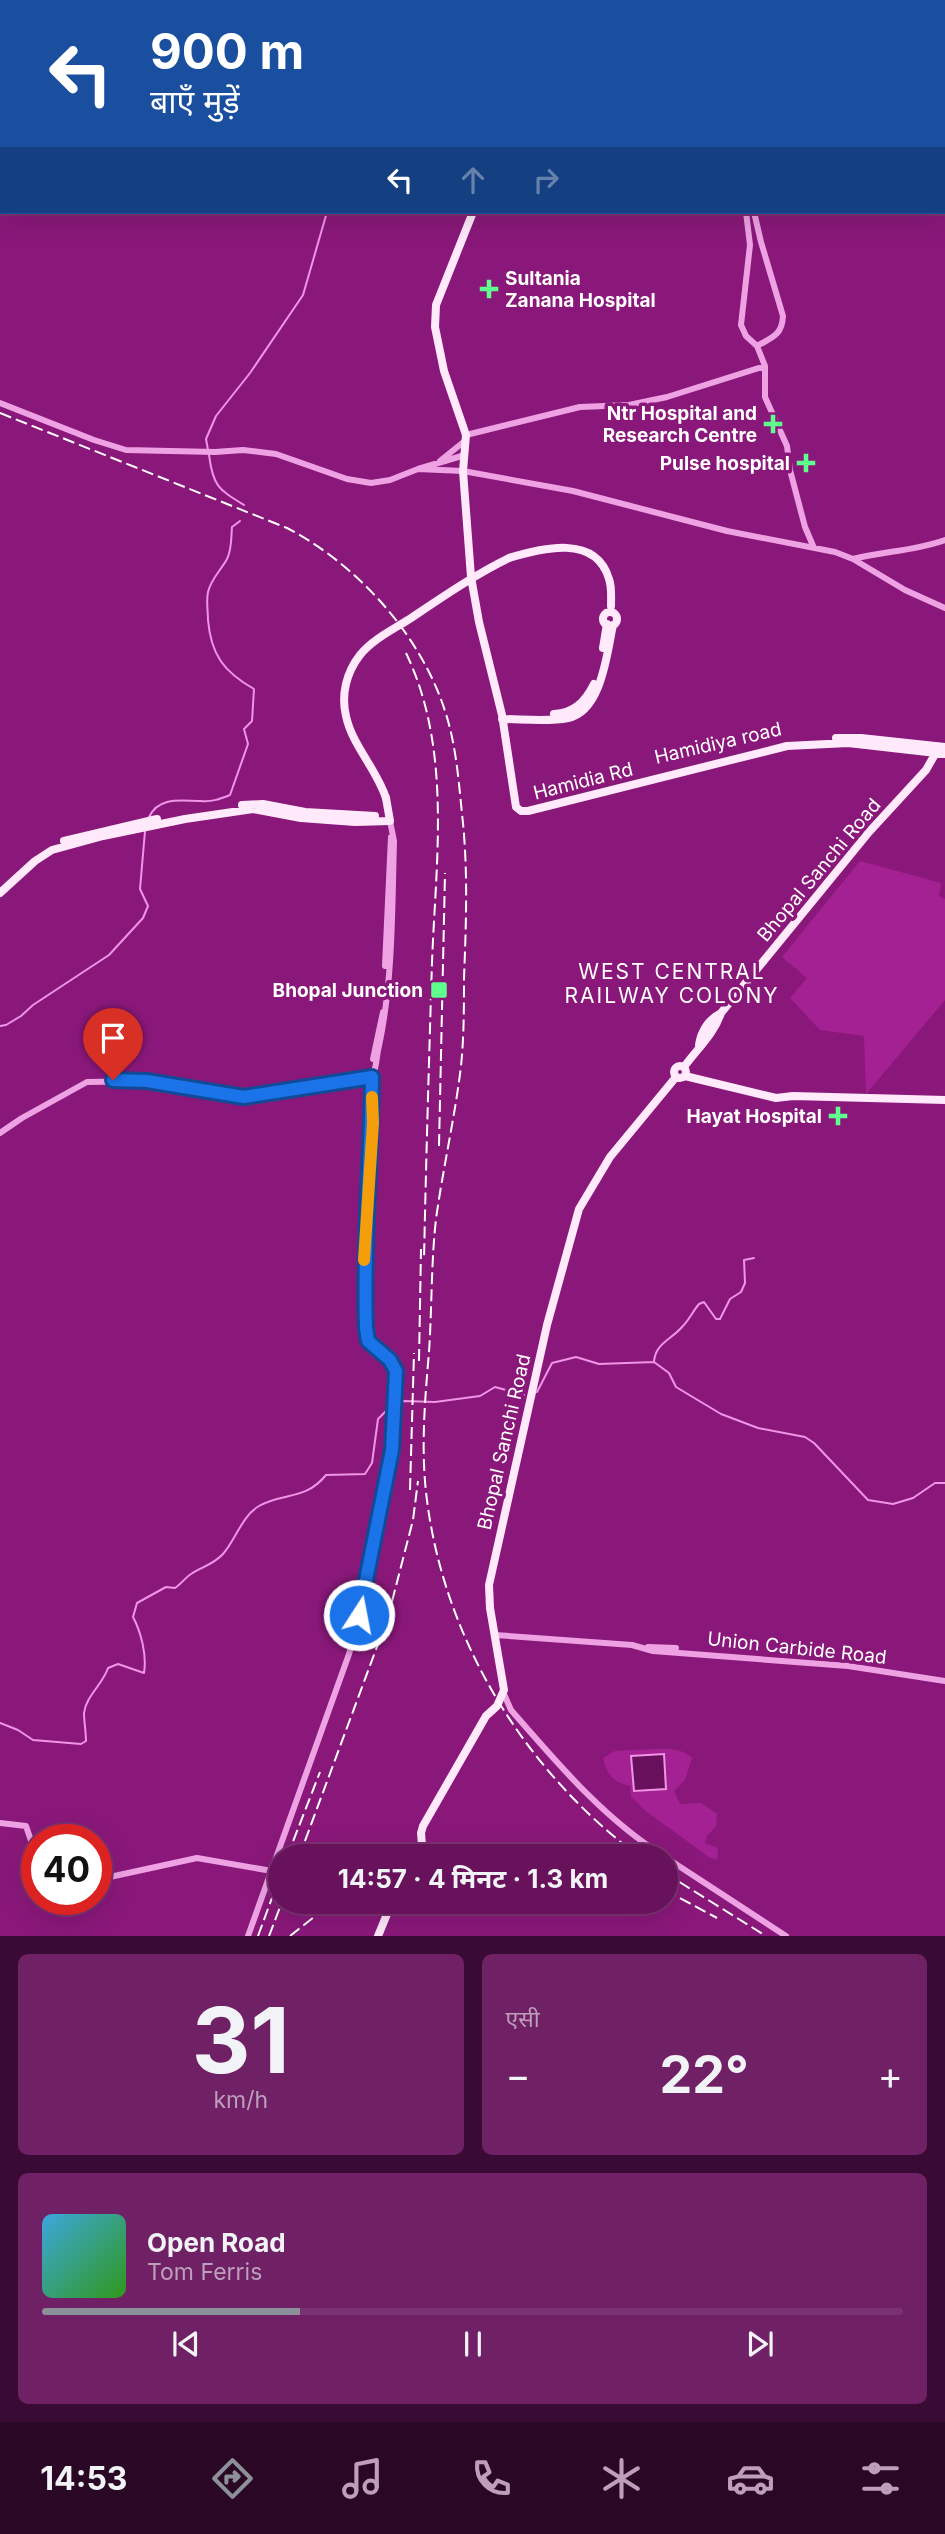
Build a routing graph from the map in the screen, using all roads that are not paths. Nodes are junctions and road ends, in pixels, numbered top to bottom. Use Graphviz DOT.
graph roads {
  1 [pos="471,214"];
  2 [pos="750,214"];
  3 [pos="751,214"];
  4 [pos="757,346"];
  5 [pos="765,366"];
  6 [pos="0,403"];
  7 [pos="466,438"];
  8 [pos="465,455"];
  9 [pos="439,465"];
  10 [pos="463,471"];
  11 [pos="945,540"];
  12 [pos="814,548"];
  13 [pos="853,559"];
  14 [pos="945,608"];
  15 [pos="502,717"];
  16 [pos="939,752"];
  17 [pos="596,791"];
  18 [pos="515,794"];
  19 [pos="390,818"];
  20 [pos="355,819"];
  21 [pos="0,886"];
  22 [pos="0,892"];
  23 [pos="682,1073"];
  24 [pos="373,1075"];
  25 [pos="945,1102"];
  26 [pos="0,1133"];
  27 [pos="495,1635"];
  28 [pos="945,1679"];
  29 [pos="504,1694"];
  30 [pos="0,1824"];
  31 [pos="21,1826"];
  32 [pos="281,1844"];
  33 [pos="424,1844"];
  34 [pos="645,1844"];
  35 [pos="678,1865"];
  36 [pos="268,1870"];
  37 [pos="112,1877"];
  38 [pos="268,1879"];
  39 [pos="387,1914"];
  40 [pos="248,1936"];
  41 [pos="378,1936"];
  42 [pos="786,1936"];
  1 -- 7 [label="main road"];
  2 -- 4 [label="street"];
  3 -- 4 [label="street"];
  4 -- 5 [label="street"];
  5 -- 7 [label="street"];
  5 -- 12 [label="street"];
  6 -- 9 [label="street"];
  7 -- 8 [label="main road"];
  7 -- 9 [label="street"];
  8 -- 9 [label="street"];
  8 -- 10 [label="main road"];
  9 -- 10 [label="street"];
  10 -- 12 [label="street"];
  10 -- 15 [label="main road"];
  11 -- 13 [label="street"];
  12 -- 13 [label="street"];
  13 -- 14 [label="street"];
  15 -- 18 [label="main road"];
  15 -- 19 [label="main road, bridge"];
  16 -- 17 [label="main road, Hamidiya road"];
  16 -- 23 [label="main road, Bhopal Sanchi Road"];
  17 -- 18 [label="main road, Hamidiya road"];
  17 -- 18 [label="main road, Hamidia Rd"];
  19 -- 20 [label="main road"];
  19 -- 24 [label="street"];
  20 -- 21 [label="main road"];
  20 -- 22 [label="main road"];
  23 -- 25 [label="main road"];
  23 -- 27 [label="main road, Bhopal Sanchi Road"];
  24 -- 26 [label="street"];
  24 -- 32 [label="street"];
  27 -- 28 [label="street, Union Carbide Road"];
  27 -- 29 [label="main road, Bhopal Sanchi Road"];
  29 -- 33 [label="main road"];
  29 -- 34 [label="street"];
  30 -- 31 [label="street"];
  35 -- 42 [label="street"];
  36 -- 37 [label="street"];
  38 -- 40 [label="street"];
  39 -- 41 [label="main road"];
}
